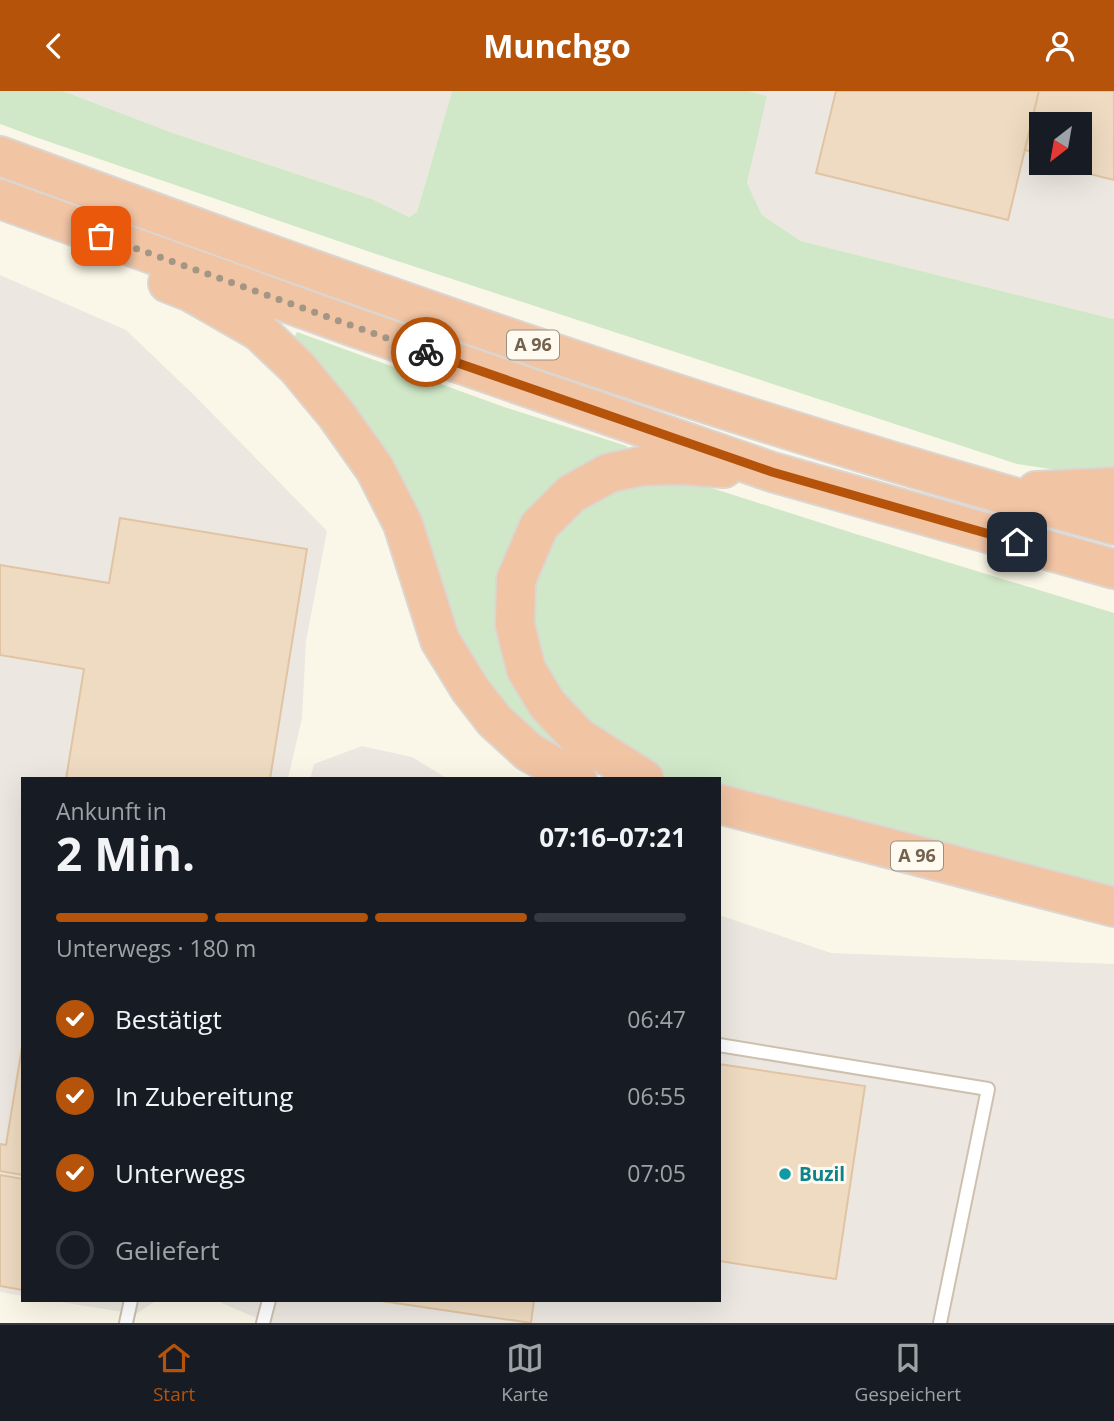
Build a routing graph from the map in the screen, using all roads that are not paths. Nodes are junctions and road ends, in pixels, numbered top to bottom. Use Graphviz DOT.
graph roads {
  1 [pos="0,156"];
  2 [pos="0,199"];
  3 [pos="772,472"];
  4 [pos="1114,487"];
  5 [pos="992,492"];
  6 [pos="1114,525"];
  7 [pos="1114,569"];
  8 [pos="573,777"];
  9 [pos="641,777"];
  10 [pos="721,805"];
  11 [pos="721,821"];
  12 [pos="1114,907"];
  13 [pos="1114,921"];
  14 [pos="721,1045"];
  15 [pos="131,1302"];
  16 [pos="268,1302"];
  17 [pos="126,1323"];
  18 [pos="263,1323"];
  19 [pos="940,1323"];
  1 -- 5 [label="highway, A 96"];
  2 -- 3 [label="highway, A 96"];
  2 -- 8 [label="highway"];
  3 -- 7 [label="highway, A 96"];
  3 -- 9 [label="highway, A 96"];
  4 -- 5 [label="highway, A 96"];
  5 -- 6 [label="highway, A 96"];
  10 -- 12 [label="highway, A 96"];
  11 -- 13 [label="highway"];
  14 -- 19 [label="lane"];
  15 -- 17 [label="lane"];
  16 -- 18 [label="lane"];
}
